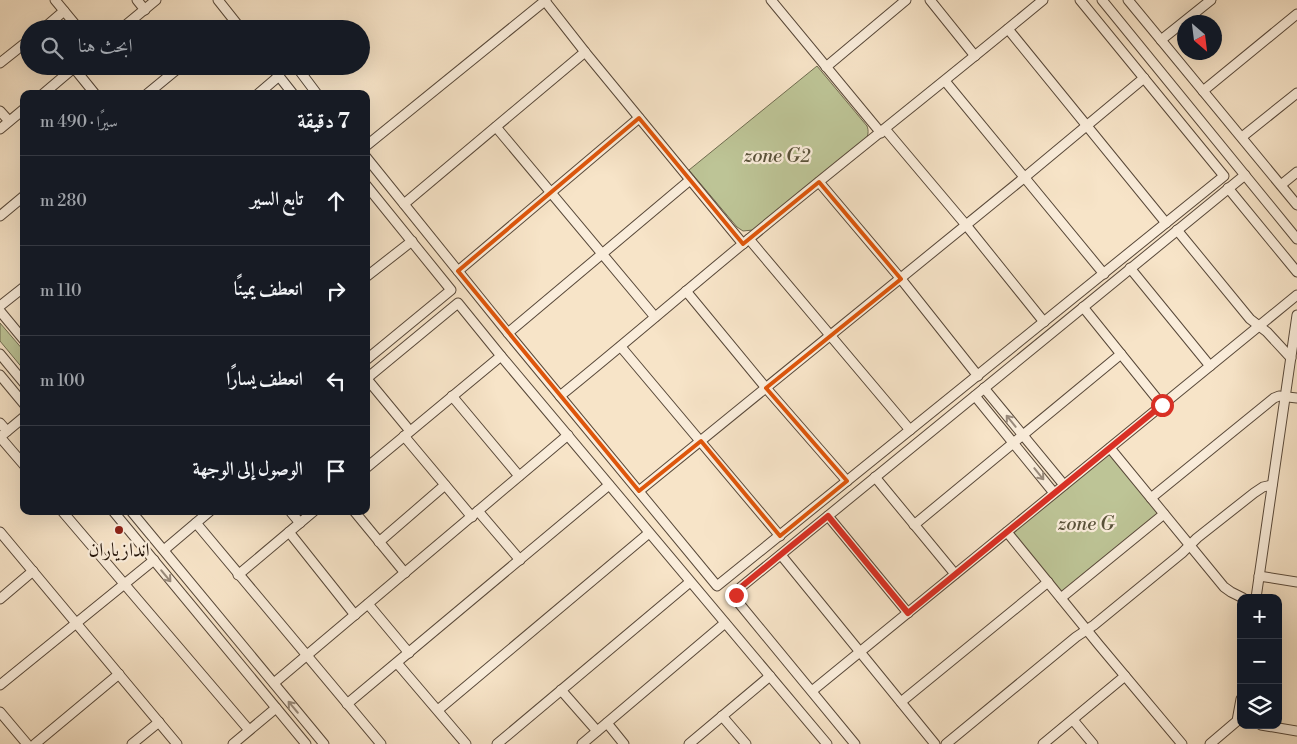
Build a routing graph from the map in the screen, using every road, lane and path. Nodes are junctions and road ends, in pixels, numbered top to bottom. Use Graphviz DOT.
graph roads {
  1 [pos="55,0"];
  2 [pos="137,0"];
  3 [pos="156,0"];
  4 [pos="218,0"];
  5 [pos="906,0"];
  6 [pos="930,0"];
  7 [pos="1044,0"];
  8 [pos="1080,0"];
  9 [pos="1102,0"];
  10 [pos="1128,0"];
  11 [pos="1211,0"];
  12 [pos="546,1"];
  13 [pos="774,1"];
  14 [pos="145,10"];
  15 [pos="64,11"];
  16 [pos="1297,14"];
  17 [pos="54,20"];
  18 [pos="72,20"];
  19 [pos="132,20"];
  20 [pos="234,20"];
  21 [pos="1008,29"];
  22 [pos="1161,40"];
  23 [pos="20,47"];
  24 [pos="585,52"];
  25 [pos="975,56"];
  26 [pos="0,63"];
  27 [pos="826,67"];
  28 [pos="65,75"];
  29 [pos="81,75"];
  30 [pos="170,75"];
  31 [pos="303,75"];
  32 [pos="279,76"];
  33 [pos="1144,78"];
  34 [pos="945,81"];
  35 [pos="47,90"];
  36 [pos="92,90"];
  37 [pos="152,90"];
  38 [pos="263,90"];
  39 [pos="290,90"];
  40 [pos="314,90"];
  41 [pos="1203,91"];
  42 [pos="1297,93"];
  43 [pos="0,110"];
  44 [pos="20,112"];
  45 [pos="639,118"];
  46 [pos="9,122"];
  47 [pos="1086,126"];
  48 [pos="496,127"];
  49 [pos="0,129"];
  50 [pos="883,131"];
  51 [pos="1242,137"];
  52 [pos="370,143"];
  53 [pos="370,162"];
  54 [pos="1297,172"];
  55 [pos="1245,175"];
  56 [pos="1025,177"];
  57 [pos="690,180"];
  58 [pos="819,182"];
  59 [pos="1281,185"];
  60 [pos="1228,188"];
  61 [pos="370,192"];
  62 [pos="551,192"];
  63 [pos="20,199"];
  64 [pos="404,204"];
  65 [pos="1297,205"];
  66 [pos="0,216"];
  67 [pos="1166,223"];
  68 [pos="966,226"];
  69 [pos="1177,230"];
  70 [pos="1297,238"];
  71 [pos="412,241"];
  72 [pos="746,241"];
  73 [pos="602,254"];
  74 [pos="1130,268"];
  75 [pos="458,271"];
  76 [pos="1297,272"];
  77 [pos="370,274"];
  78 [pos="1104,274"];
  79 [pos="901,278"];
  80 [pos="20,290"];
  81 [pos="686,291"];
  82 [pos="1297,295"];
  83 [pos="0,306"];
  84 [pos="1083,307"];
  85 [pos="0,311"];
  86 [pos="1297,315"];
  87 [pos="655,317"];
  88 [pos="1044,322"];
  89 [pos="1260,325"];
  90 [pos="508,333"];
  91 [pos="20,335"];
  92 [pos="830,335"];
  93 [pos="621,347"];
  94 [pos="0,354"];
  95 [pos="1121,354"];
  96 [pos="500,356"];
  97 [pos="370,357"];
  98 [pos="1291,358"];
  99 [pos="1210,366"];
  100 [pos="0,375"];
  101 [pos="370,376"];
  102 [pos="978,376"];
  103 [pos="20,378"];
  104 [pos="370,383"];
  105 [pos="766,388"];
  106 [pos="984,388"];
  107 [pos="452,396"];
  108 [pos="560,396"];
  109 [pos="975,396"];
  110 [pos="1285,396"];
  111 [pos="1297,398"];
  112 [pos="20,399"];
  113 [pos="1162,405"];
  114 [pos="20,420"];
  115 [pos="0,422"];
  116 [pos="910,430"];
  117 [pos="407,433"];
  118 [pos="2,435"];
  119 [pos="1023,435"];
  120 [pos="568,436"];
  121 [pos="701,441"];
  122 [pos="1013,443"];
  123 [pos="1110,448"];
  124 [pos="20,460"];
  125 [pos="370,465"];
  126 [pos="519,476"];
  127 [pos="875,477"];
  128 [pos="847,481"];
  129 [pos="445,485"];
  130 [pos="609,485"];
  131 [pos="1064,485"];
  132 [pos="1272,485"];
  133 [pos="639,491"];
  134 [pos="1054,493"];
  135 [pos="1151,498"];
  136 [pos="475,514"];
  137 [pos="1164,514"];
  138 [pos="65,515"];
  139 [pos="116,515"];
  140 [pos="134,515"];
  141 [pos="202,515"];
  142 [pos="293,515"];
  143 [pos="309,515"];
  144 [pos="357,515"];
  145 [pos="828,516"];
  146 [pos="196,523"];
  147 [pos="300,523"];
  148 [pos="914,525"];
  149 [pos="0,532"];
  150 [pos="289,532"];
  151 [pos="1008,532"];
  152 [pos="649,533"];
  153 [pos="780,536"];
  154 [pos="379,542"];
  155 [pos="1190,545"];
  156 [pos="164,550"];
  157 [pos="781,555"];
  158 [pos="154,560"];
  159 [pos="520,560"];
  160 [pos="33,571"];
  161 [pos="405,573"];
  162 [pos="955,574"];
  163 [pos="238,575"];
  164 [pos="1259,576"];
  165 [pos="690,582"];
  166 [pos="1048,582"];
  167 [pos="1297,582"];
  168 [pos="124,584"];
  169 [pos="1257,594"];
  170 [pos="1237,595"];
  171 [pos="1061,598"];
  172 [pos="0,599"];
  173 [pos="368,604"];
  174 [pos="908,613"];
  175 [pos="355,615"];
  176 [pos="219,617"];
  177 [pos="76,623"];
  178 [pos="725,623"];
  179 [pos="208,626"];
  180 [pos="1086,630"];
  181 [pos="860,652"];
  182 [pos="409,653"];
  183 [pos="306,656"];
  184 [pos="397,663"];
  185 [pos="119,674"];
  186 [pos="770,676"];
  187 [pos="1125,676"];
  188 [pos="274,683"];
  189 [pos="0,685"];
  190 [pos="561,690"];
  191 [pos="812,692"];
  192 [pos="901,702"];
  193 [pos="347,704"];
  194 [pos="276,708"];
  195 [pos="438,710"];
  196 [pos="0,712"];
  197 [pos="722,716"];
  198 [pos="1073,720"];
  199 [pos="159,722"];
  200 [pos="607,723"];
  201 [pos="1237,724"];
  202 [pos="1282,728"];
  203 [pos="249,730"];
  204 [pos="597,731"];
  205 [pos="1297,731"];
  206 [pos="27,744"];
  207 [pos="35,744"];
  208 [pos="132,744"];
  209 [pos="177,744"];
  210 [pos="233,744"];
  211 [pos="306,744"];
  212 [pos="324,744"];
  213 [pos="381,744"];
  214 [pos="466,744"];
  215 [pos="497,744"];
  216 [pos="582,744"];
  217 [pos="624,744"];
  218 [pos="688,744"];
  219 [pos="746,744"];
  220 [pos="828,744"];
  221 [pos="855,744"];
  222 [pos="935,744"];
  223 [pos="946,744"];
  224 [pos="1043,744"];
  225 [pos="1093,744"];
  226 [pos="1182,744"];
  227 [pos="1210,744"];
  1 -- 15 [label="street"];
  2 -- 14 [label="street"];
  3 -- 14 [label="street"];
  4 -- 20 [label="street"];
  5 -- 27 [label="street"];
  6 -- 25 [label="street"];
  7 -- 21 [label="street"];
  8 -- 33 [label="street"];
  9 -- 55 [label="street"];
  10 -- 22 [label="street"];
  11 -- 22 [label="street"];
  12 -- 24 [label="street"];
  12 -- 52 [label="street"];
  13 -- 27 [label="street"];
  14 -- 19 [label="street"];
  15 -- 17 [label="street"];
  15 -- 18 [label="street"];
  16 -- 41 [label="street"];
  21 -- 25 [label="street"];
  21 -- 47 [label="street"];
  22 -- 41 [label="street"];
  23 -- 26 [label="street"];
  24 -- 45 [label="street"];
  24 -- 48 [label="street"];
  25 -- 34 [label="street"];
  27 -- 50 [label="street"];
  28 -- 35 [label="street"];
  29 -- 36 [label="street"];
  30 -- 37 [label="street"];
  31 -- 40 [label="street"];
  32 -- 38 [label="street"];
  32 -- 39 [label="street"];
  33 -- 47 [label="street"];
  33 -- 67 [label="street"];
  34 -- 50 [label="street"];
  34 -- 56 [label="street"];
  41 -- 51 [label="street"];
  42 -- 51 [label="street"];
  43 -- 46 [label="street"];
  44 -- 46 [label="street"];
  45 -- 57 [label="street"];
  45 -- 62 [label="street"];
  46 -- 49 [label="street"];
  47 -- 56 [label="street"];
  47 -- 67 [label="street"];
  48 -- 62 [label="street"];
  48 -- 64 [label="street"];
  50 -- 58 [label="street"];
  50 -- 68 [label="street"];
  51 -- 59 [label="street"];
  53 -- 64 [label="street"];
  54 -- 59 [label="street"];
  55 -- 60 [label="street"];
  55 -- 70 [label="street"];
  56 -- 68 [label="street"];
  56 -- 78 [label="street"];
  57 -- 72 [label="street"];
  57 -- 73 [label="street"];
  58 -- 72 [label="street"];
  58 -- 79 [label="street"];
  59 -- 65 [label="street"];
  60 -- 69 [label="street"];
  60 -- 76 [label="street"];
  61 -- 71 [label="street"];
  62 -- 73 [label="street"];
  62 -- 75 [label="street"];
  63 -- 66 [label="street"];
  64 -- 75 [label="street"];
  67 -- 78 [label="street"];
  68 -- 79 [label="street"];
  68 -- 88 [label="street"];
  69 -- 74 [label="street"];
  69 -- 89 [label="street"];
  71 -- 77 [label="street"];
  71 -- 97 [label="street"];
  72 -- 81 [label="street"];
  72 -- 92 [label="street"];
  73 -- 87 [label="street"];
  73 -- 90 [label="street"];
  74 -- 84 [label="street"];
  74 -- 99 [label="street"];
  75 -- 90 [label="street"];
  78 -- 88 [label="street"];
  79 -- 92 [label="street"];
  79 -- 102 [label="street"];
  80 -- 83 [label="street"];
  81 -- 87 [label="street"];
  81 -- 105 [label="street"];
  82 -- 89 [label="street"];
  84 -- 95 [label="street"];
  84 -- 106 [label="street"];
  85 -- 91 [label="street"];
  86 -- 98 [label="street"];
  87 -- 93 [label="street"];
  88 -- 102 [label="street"];
  89 -- 98 [label="street"];
  89 -- 99 [label="street"];
  90 -- 108 [label="street"];
  92 -- 105 [label="street"];
  92 -- 116 [label="street"];
  93 -- 108 [label="street"];
  93 -- 121 [label="street"];
  94 -- 103 [label="street"];
  95 -- 113 [label="street"];
  95 -- 119 [label="street"];
  96 -- 101 [label="street"];
  96 -- 107 [label="street"];
  96 -- 120 [label="street"];
  98 -- 110 [label="street"];
  99 -- 113 [label="street"];
  100 -- 112 [label="street"];
  102 -- 116 [label="street"];
  104 -- 117 [label="street"];
  105 -- 121 [label="street"];
  105 -- 128 [label="street"];
  106 -- 109 [label="street"];
  119 -- 106 [label="street, one-way"];
  107 -- 117 [label="street"];
  107 -- 126 [label="street"];
  108 -- 133 [label="street"];
  109 -- 122 [label="street"];
  109 -- 127 [label="street"];
  110 -- 111 [label="street"];
  110 -- 132 [label="street"];
  110 -- 135 [label="street"];
  113 -- 123 [label="street"];
  114 -- 118 [label="street"];
  115 -- 118 [label="street"];
  116 -- 128 [label="street"];
  117 -- 125 [label="street"];
  117 -- 129 [label="street"];
  118 -- 124 [label="street"];
  119 -- 122 [label="street"];
  119 -- 131 [label="street"];
  120 -- 126 [label="street"];
  120 -- 130 [label="street"];
  121 -- 133 [label="street"];
  121 -- 153 [label="street"];
  122 -- 134 [label="street, one-way"];
  122 -- 148 [label="street"];
  123 -- 131 [label="street"];
  123 -- 135 [label="street"];
  126 -- 136 [label="street"];
  127 -- 145 [label="street"];
  127 -- 148 [label="street"];
  128 -- 153 [label="street"];
  129 -- 136 [label="street"];
  129 -- 154 [label="street"];
  130 -- 152 [label="street"];
  130 -- 159 [label="street"];
  131 -- 134 [label="street"];
  132 -- 155 [label="street"];
  132 -- 164 [label="street"];
  133 -- 153 [label="street"];
  134 -- 151 [label="street"];
  135 -- 137 [label="street"];
  136 -- 159 [label="street"];
  136 -- 161 [label="street"];
  137 -- 155 [label="street"];
  137 -- 171 [label="street"];
  138 -- 168 [label="street"];
  139 -- 158 [label="street"];
  140 -- 156 [label="street"];
  141 -- 146 [label="street"];
  142 -- 147 [label="street"];
  143 -- 147 [label="street"];
  144 -- 154 [label="street"];
  145 -- 157 [label="street"];
  145 -- 174 [label="street"];
  146 -- 156 [label="street"];
  146 -- 163 [label="street"];
  147 -- 150 [label="street"];
  148 -- 162 [label="street"];
  149 -- 160 [label="street"];
  150 -- 163 [label="street"];
  150 -- 175 [label="street"];
  151 -- 162 [label="street"];
  151 -- 166 [label="street"];
  152 -- 165 [label="street"];
  152 -- 195 [label="street"];
  154 -- 161 [label="street"];
  155 -- 170 [label="street"];
  155 -- 180 [label="street"];
  156 -- 176 [label="street"];
  157 -- 181 [label="street"];
  157 -- 191 [label="street"];
  158 -- 168 [label="street"];
  158 -- 179 [label="street, one-way"];
  159 -- 182 [label="street"];
  160 -- 172 [label="street"];
  160 -- 177 [label="street"];
  161 -- 173 [label="street"];
  162 -- 174 [label="street"];
  163 -- 183 [label="street"];
  164 -- 167 [label="street"];
  164 -- 169 [label="street"];
  165 -- 178 [label="street"];
  165 -- 190 [label="street"];
  166 -- 171 [label="street"];
  166 -- 192 [label="street"];
  168 -- 177 [label="street"];
  168 -- 203 [label="street"];
  171 -- 180 [label="street"];
  173 -- 175 [label="street"];
  173 -- 182 [label="street"];
  174 -- 181 [label="street"];
  175 -- 183 [label="street"];
  176 -- 179 [label="street"];
  176 -- 188 [label="street"];
  177 -- 185 [label="street"];
  177 -- 189 [label="street"];
  178 -- 186 [label="street"];
  178 -- 200 [label="street"];
  179 -- 194 [label="street"];
  180 -- 187 [label="street"];
  180 -- 223 [label="street"];
  181 -- 191 [label="street"];
  181 -- 192 [label="street"];
  182 -- 184 [label="street"];
  183 -- 188 [label="street"];
  183 -- 193 [label="street"];
  184 -- 193 [label="street"];
  184 -- 195 [label="street"];
  185 -- 199 [label="street"];
  185 -- 207 [label="street"];
  186 -- 197 [label="street"];
  186 -- 220 [label="street"];
  187 -- 198 [label="street"];
  187 -- 226 [label="street"];
  212 -- 188 [label="street, one-way"];
  190 -- 204 [label="street"];
  190 -- 215 [label="street"];
  191 -- 221 [label="street"];
  192 -- 222 [label="street"];
  193 -- 213 [label="street"];
  194 -- 203 [label="street"];
  194 -- 211 [label="street"];
  195 -- 214 [label="street"];
  196 -- 206 [label="street"];
  197 -- 218 [label="street"];
  197 -- 219 [label="street"];
  198 -- 224 [label="street"];
  198 -- 225 [label="street"];
  199 -- 208 [label="street"];
  199 -- 209 [label="street"];
  200 -- 204 [label="street"];
  200 -- 217 [label="street"];
  201 -- 227 [label="street"];
  202 -- 205 [label="street"];
  203 -- 210 [label="street"];
  204 -- 216 [label="street"];
}
